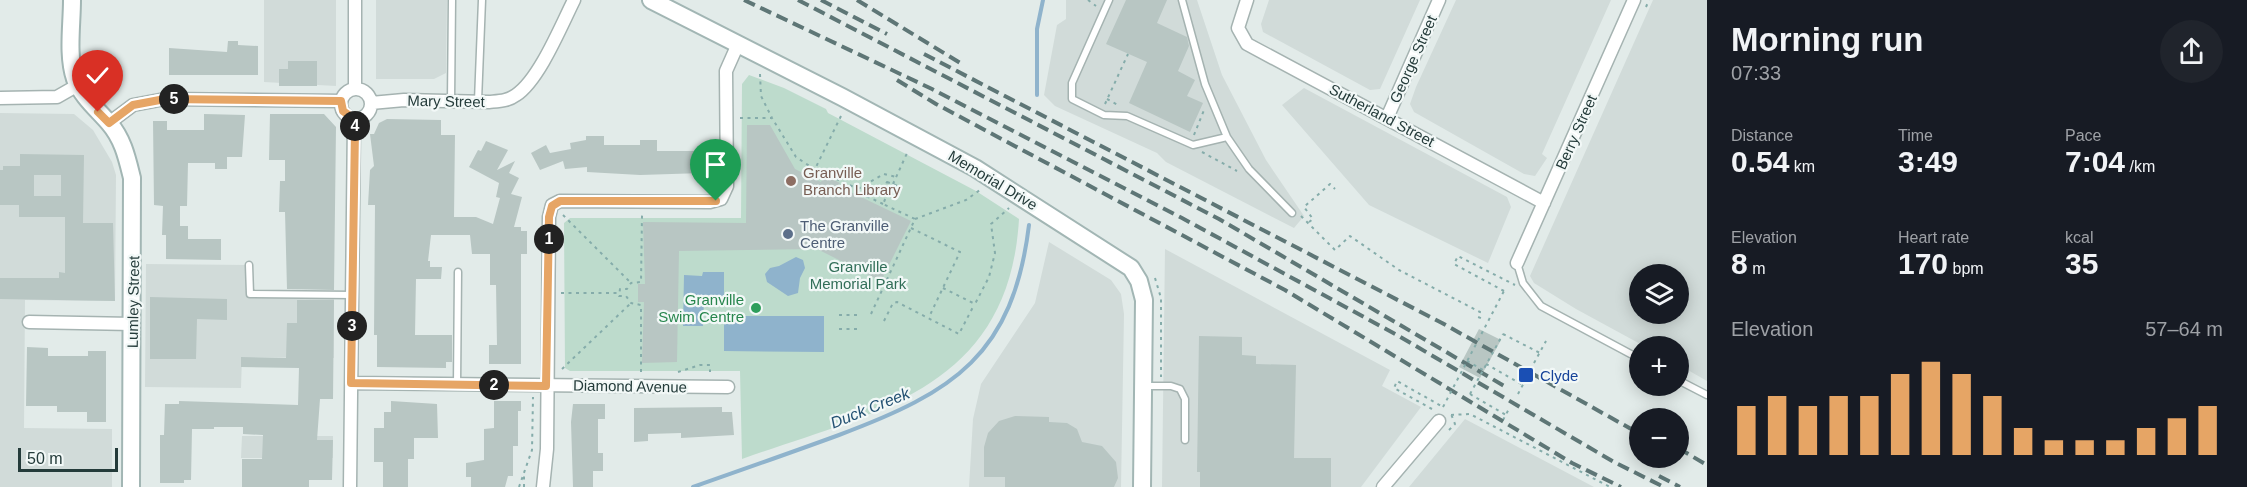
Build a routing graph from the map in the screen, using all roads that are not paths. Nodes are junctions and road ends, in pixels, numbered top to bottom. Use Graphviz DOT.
graph roads {
  1 [pos="72,0"];
  2 [pos="355,0"];
  3 [pos="452,0"];
  4 [pos="482,0"];
  5 [pos="574,0"];
  6 [pos="651,0"];
  7 [pos="1109,0"];
  8 [pos="1182,0"];
  9 [pos="1247,0"];
  10 [pos="1439,0"];
  11 [pos="1634,0"];
  12 [pos="738,44"];
  13 [pos="78,85"];
  14 [pos="355,89"];
  15 [pos="0,98"];
  16 [pos="341,101"];
  17 [pos="451,101"];
  18 [pos="478,102"];
  19 [pos="371,103"];
  20 [pos="1387,118"];
  21 [pos="354,119"];
  22 [pos="109,123"];
  23 [pos="1227,137"];
  24 [pos="1544,202"];
  25 [pos="1292,213"];
  26 [pos="1517,263"];
  27 [pos="249,265"];
  28 [pos="458,272"];
  29 [pos="353,295"];
  30 [pos="29,322"];
  31 [pos="132,324"];
  32 [pos="1629,353"];
  33 [pos="351,383"];
  34 [pos="457,385"];
  35 [pos="546,386"];
  36 [pos="1143,386"];
  37 [pos="1689,386"];
  38 [pos="728,387"];
  39 [pos="1707,395"];
  40 [pos="1439,416"];
  41 [pos="1185,440"];
  42 [pos="131,487"];
  43 [pos="350,487"];
  44 [pos="543,487"];
  45 [pos="1142,487"];
  46 [pos="1383,487"];
  1 -- 13 [label="main road"];
  2 -- 14 [label="street"];
  3 -- 17 [label="lane"];
  4 -- 18 [label="lane"];
  5 -- 18 [label="street, Mary Street"];
  6 -- 12 [label="main road, Memorial Drive"];
  7 -- 23 [label="lane"];
  8 -- 23 [label="lane"];
  9 -- 20 [label="street, Sutherland Street"];
  10 -- 20 [label="street, George Street"];
  11 -- 24 [label="street, Berry Street"];
  12 -- 35 [label="street"];
  12 -- 36 [label="main road, Memorial Drive"];
  13 -- 15 [label="street"];
  13 -- 22 [label="main road, Lumley Street"];
  14 -- 16 [label="street"];
  14 -- 19 [label="street"];
  16 -- 21 [label="street"];
  16 -- 22 [label="street"];
  17 -- 18 [label="street, Mary Street"];
  17 -- 19 [label="street, Mary Street"];
  19 -- 21 [label="street"];
  20 -- 24 [label="street, Sutherland Street"];
  21 -- 29 [label="street"];
  22 -- 31 [label="main road, Lumley Street"];
  23 -- 25 [label="lane"];
  24 -- 26 [label="street, Berry Street"];
  26 -- 32 [label="lane"];
  27 -- 29 [label="lane"];
  28 -- 34 [label="lane"];
  29 -- 33 [label="street"];
  30 -- 31 [label="street"];
  31 -- 42 [label="main road, Lumley Street"];
  33 -- 34 [label="street, Diamond Avenue"];
  33 -- 43 [label="street"];
  34 -- 35 [label="street, Diamond Avenue"];
  35 -- 38 [label="street, Diamond Avenue"];
  35 -- 44 [label="street"];
  36 -- 41 [label="lane"];
  36 -- 45 [label="main road, Memorial Drive"];
  37 -- 39 [label="lane"];
  40 -- 46 [label="street"];
}
